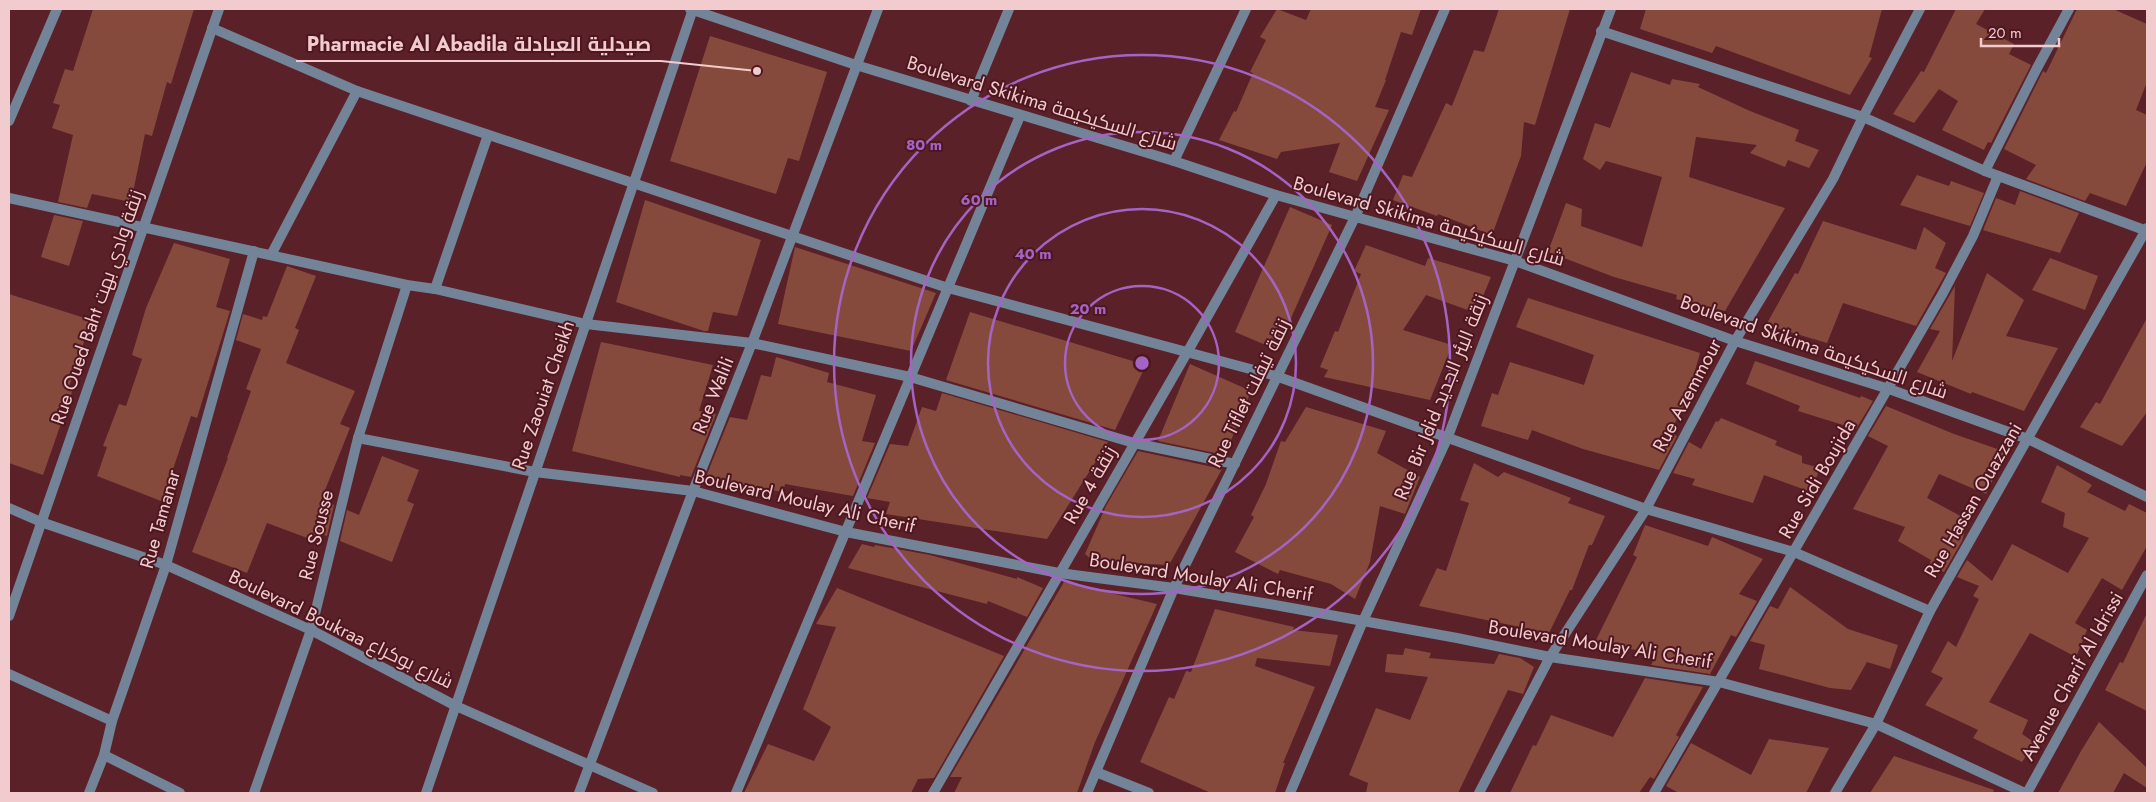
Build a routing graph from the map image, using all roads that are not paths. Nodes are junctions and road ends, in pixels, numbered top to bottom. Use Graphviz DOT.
graph roads {
  1 [pos="57,9"];
  2 [pos="219,9"];
  3 [pos="692,9"];
  4 [pos="878,9"];
  5 [pos="1009,9"];
  6 [pos="1246,9"];
  7 [pos="1445,9"];
  8 [pos="1611,9"];
  9 [pos="1920,9"];
  10 [pos="2069,9"];
  11 [pos="212,28"];
  12 [pos="1601,31"];
  13 [pos="856,65"];
  14 [pos="357,92"];
  15 [pos="971,101"];
  16 [pos="1020,116"];
  17 [pos="1863,117"];
  18 [pos="9,121"];
  19 [pos="488,135"];
  20 [pos="1174,161"];
  21 [pos="1985,171"];
  22 [pos="1998,176"];
  23 [pos="633,183"];
  24 [pos="1276,195"];
  25 [pos="9,198"];
  26 [pos="1356,216"];
  27 [pos="143,227"];
  28 [pos="2147,230"];
  29 [pos="791,236"];
  30 [pos="254,251"];
  31 [pos="271,255"];
  32 [pos="1515,261"];
  33 [pos="407,285"];
  34 [pos="948,288"];
  35 [pos="435,289"];
  36 [pos="586,324"];
  37 [pos="1735,341"];
  38 [pos="752,343"];
  39 [pos="1188,351"];
  40 [pos="1276,376"];
  41 [pos="910,377"];
  42 [pos="1889,389"];
  43 [pos="358,438"];
  44 [pos="1447,438"];
  45 [pos="2028,439"];
  46 [pos="1134,443"];
  47 [pos="1234,464"];
  48 [pos="534,472"];
  49 [pos="693,491"];
  50 [pos="2147,497"];
  51 [pos="9,508"];
  52 [pos="1646,509"];
  53 [pos="41,522"];
  54 [pos="846,532"];
  55 [pos="1794,552"];
  56 [pos="166,565"];
  57 [pos="1059,573"];
  58 [pos="2147,575"];
  59 [pos="1174,588"];
  60 [pos="1930,611"];
  61 [pos="9,616"];
  62 [pos="1363,621"];
  63 [pos="311,630"];
  64 [pos="1550,657"];
  65 [pos="9,674"];
  66 [pos="1719,682"];
  67 [pos="456,706"];
  68 [pos="112,721"];
  69 [pos="1876,724"];
  70 [pos="104,755"];
  71 [pos="590,765"];
  72 [pos="1096,772"];
  73 [pos="89,793"];
  74 [pos="180,793"];
  75 [pos="254,793"];
  76 [pos="426,793"];
  77 [pos="579,793"];
  78 [pos="654,793"];
  79 [pos="736,793"];
  80 [pos="933,793"];
  81 [pos="1086,793"];
  82 [pos="1149,793"];
  83 [pos="1290,793"];
  84 [pos="1479,793"];
  85 [pos="1654,793"];
  86 [pos="1836,793"];
  87 [pos="2026,793"];
  1 -- 18 [label="street"];
  2 -- 11 [label="street, Rue Oued Baht زنقة وادي بهت"];
  3 -- 13 [label="street, Boulevard Skikima شارع السكيكيمة"];
  3 -- 23 [label="street, Rue Zaouiat Cheikh"];
  4 -- 13 [label="street, Rue Walili"];
  5 -- 15 [label="street"];
  6 -- 20 [label="street"];
  7 -- 26 [label="street, Rue Tiflet زنقة تيفلت"];
  8 -- 12 [label="street, Rue Bir Jdid زنقة البئر الجديد"];
  9 -- 17 [label="street, Rue Azemmour"];
  10 -- 21 [label="street"];
  11 -- 14 [label="street"];
  11 -- 27 [label="street, Rue Oued Baht زنقة وادي بهت"];
  12 -- 17 [label="street"];
  12 -- 32 [label="street, Rue Bir Jdid زنقة البئر الجديد"];
  13 -- 15 [label="street, Boulevard Skikima شارع السكيكيمة"];
  13 -- 29 [label="street, Rue Walili"];
  14 -- 19 [label="street"];
  14 -- 31 [label="street"];
  15 -- 16 [label="street, Boulevard Skikima شارع السكيكيمة"];
  16 -- 20 [label="street, Boulevard Skikima شارع السكيكيمة"];
  16 -- 34 [label="street"];
  17 -- 21 [label="street"];
  17 -- 37 [label="street, Rue Azemmour"];
  19 -- 23 [label="street"];
  19 -- 35 [label="street"];
  20 -- 24 [label="street, Boulevard Skikima شارع السكيكيمة"];
  21 -- 22 [label="street"];
  22 -- 28 [label="street"];
  22 -- 42 [label="street, Rue Sidi Boujida"];
  23 -- 29 [label="street"];
  23 -- 36 [label="street, Rue Zaouiat Cheikh"];
  24 -- 26 [label="street, Boulevard Skikima شارع السكيكيمة"];
  24 -- 39 [label="street, Rue 4 زنقة"];
  25 -- 27 [label="street"];
  26 -- 32 [label="street, Boulevard Skikima شارع السكيكيمة"];
  26 -- 40 [label="street, Rue Tiflet زنقة تيفلت"];
  27 -- 30 [label="street"];
  27 -- 53 [label="street, Rue Oued Baht زنقة وادي بهت"];
  28 -- 45 [label="street, Rue Hassan Ouazzani"];
  29 -- 34 [label="street"];
  29 -- 38 [label="street, Rue Walili"];
  30 -- 31 [label="street"];
  30 -- 56 [label="street, Rue Tamanar"];
  31 -- 33 [label="street"];
  32 -- 37 [label="street, Boulevard Skikima شارع السكيكيمة"];
  32 -- 44 [label="street, Rue Bir Jdid زنقة البئر الجديد"];
  33 -- 35 [label="street"];
  33 -- 43 [label="street, Rue Sousse"];
  34 -- 39 [label="street"];
  34 -- 41 [label="street"];
  35 -- 36 [label="street"];
  36 -- 38 [label="street"];
  36 -- 48 [label="street, Rue Zaouiat Cheikh"];
  37 -- 42 [label="street, Boulevard Skikima شارع السكيكيمة"];
  37 -- 52 [label="street, Rue Azemmour"];
  38 -- 41 [label="street"];
  38 -- 49 [label="street, Rue Walili"];
  39 -- 40 [label="street"];
  39 -- 46 [label="street, Rue 4 زنقة"];
  40 -- 44 [label="street"];
  40 -- 47 [label="street, Rue Tiflet زنقة تيفلت"];
  41 -- 46 [label="street"];
  41 -- 54 [label="street"];
  42 -- 45 [label="street, Boulevard Skikima شارع السكيكيمة"];
  42 -- 55 [label="street, Rue Sidi Boujida"];
  43 -- 48 [label="street, Boulevard Moulay Ali Cherif"];
  43 -- 63 [label="street, Rue Sousse"];
  44 -- 52 [label="street"];
  44 -- 62 [label="street, Rue Bir Jdid زنقة البئر الجديد"];
  45 -- 50 [label="street, Boulevard Skikima شارع السكيكيمة"];
  45 -- 60 [label="street, Rue Hassan Ouazzani"];
  46 -- 47 [label="street"];
  46 -- 57 [label="street, Rue 4 زنقة"];
  47 -- 59 [label="street, Rue Tiflet زنقة تيفلت"];
  48 -- 49 [label="street, Boulevard Moulay Ali Cherif"];
  48 -- 67 [label="street, Rue Zaouiat Cheikh"];
  49 -- 54 [label="street, Boulevard Moulay Ali Cherif"];
  49 -- 71 [label="street, Rue Walili"];
  51 -- 53 [label="street, Boulevard Boukraa شارع بوكراع"];
  52 -- 55 [label="street"];
  52 -- 64 [label="street, Rue Azemmour"];
  53 -- 56 [label="street, Boulevard Boukraa شارع بوكراع"];
  53 -- 61 [label="street, Rue Oued Baht زنقة وادي بهت"];
  54 -- 57 [label="street, Boulevard Moulay Ali Cherif"];
  54 -- 79 [label="street"];
  55 -- 60 [label="street"];
  55 -- 66 [label="street, Rue Sidi Boujida"];
  56 -- 63 [label="street, Boulevard Boukraa شارع بوكراع"];
  56 -- 68 [label="street, Rue Tamanar"];
  57 -- 59 [label="street, Boulevard Moulay Ali Cherif"];
  57 -- 80 [label="street, Rue 4 زنقة"];
  58 -- 87 [label="street, Avenue Charif Al Idrissi"];
  59 -- 62 [label="street, Boulevard Moulay Ali Cherif"];
  59 -- 72 [label="street, Rue Tiflet زنقة تيفلت"];
  60 -- 69 [label="street, Rue Hassan Ouazzani"];
  62 -- 64 [label="street, Boulevard Moulay Ali Cherif"];
  62 -- 83 [label="street, Rue Bir Jdid زنقة البئر الجديد"];
  63 -- 67 [label="street, Boulevard Boukraa شارع بوكراع"];
  63 -- 75 [label="street, Rue Sousse"];
  64 -- 66 [label="street, Boulevard Moulay Ali Cherif"];
  64 -- 84 [label="street, Rue Azemmour"];
  65 -- 68 [label="street"];
  66 -- 69 [label="street, Boulevard Moulay Ali Cherif"];
  66 -- 85 [label="street, Rue Sidi Boujida"];
  67 -- 71 [label="street, Boulevard Boukraa شارع بوكراع"];
  67 -- 76 [label="street, Rue Zaouiat Cheikh"];
  68 -- 70 [label="street, Rue Tamanar"];
  69 -- 86 [label="street, Rue Hassan Ouazzani"];
  69 -- 87 [label="street, Boulevard Moulay Ali Cherif"];
  70 -- 73 [label="street, Rue Tamanar"];
  70 -- 74 [label="street"];
  71 -- 77 [label="street, Rue Walili"];
  71 -- 78 [label="street, Boulevard Boukraa شارع بوكراع"];
  72 -- 81 [label="street, Rue Tiflet زنقة تيفلت"];
  72 -- 82 [label="street"];
}
